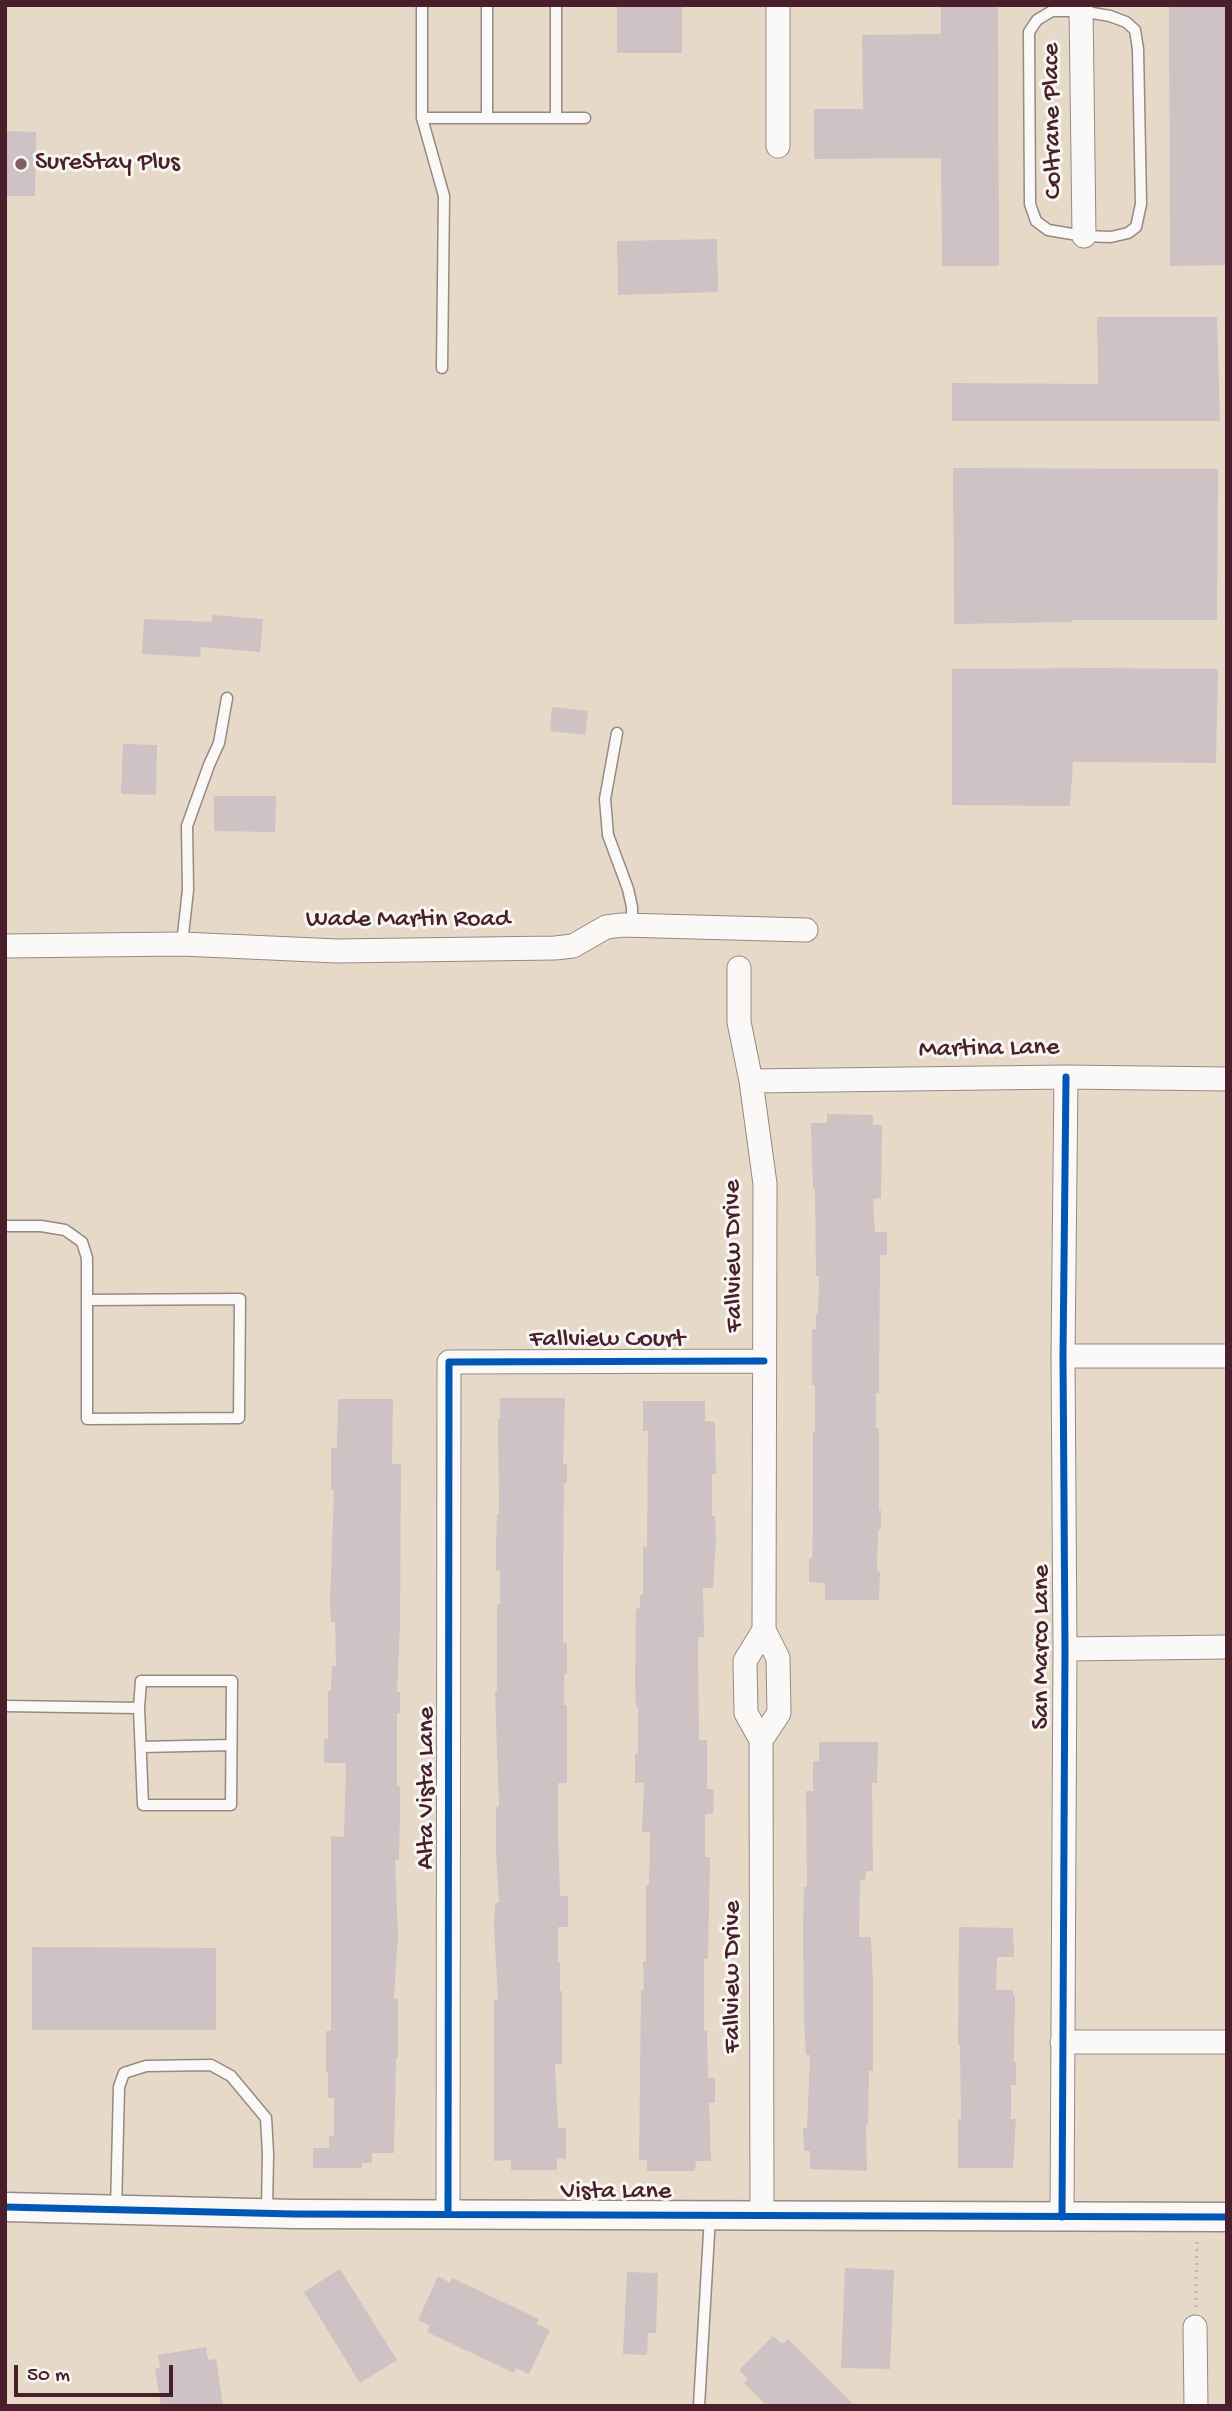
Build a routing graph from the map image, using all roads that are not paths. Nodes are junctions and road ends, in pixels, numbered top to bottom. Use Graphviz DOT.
graph roads {
  1 [pos="422,5"];
  2 [pos="487,5"];
  3 [pos="556,5"];
  4 [pos="778,5"];
  5 [pos="1081,8"];
  6 [pos="422,118"];
  7 [pos="487,118"];
  8 [pos="556,118"];
  9 [pos="584,118"];
  10 [pos="778,146"];
  11 [pos="1084,236"];
  12 [pos="442,368"];
  13 [pos="227,698"];
  14 [pos="617,733"];
  15 [pos="632,926"];
  16 [pos="806,930"];
  17 [pos="182,944"];
  18 [pos="5,946"];
  19 [pos="739,968"];
  20 [pos="1066,1077"];
  21 [pos="1227,1079"];
  22 [pos="751,1081"];
  23 [pos="5,1226"];
  24 [pos="87,1300"];
  25 [pos="1063,1356"];
  26 [pos="1227,1356"];
  27 [pos="764,1361"];
  28 [pos="449,1362"];
  29 [pos="764,1630"];
  30 [pos="1227,1647"];
  31 [pos="1065,1649"];
  32 [pos="5,1706"];
  33 [pos="139,1708"];
  34 [pos="761,1740"];
  35 [pos="231,1745"];
  36 [pos="141,1747"];
  37 [pos="1062,2042"];
  38 [pos="1227,2042"];
  39 [pos="5,2207"];
  40 [pos="116,2210"];
  41 [pos="267,2213"];
  42 [pos="448,2214"];
  43 [pos="710,2214"];
  44 [pos="762,2214"];
  45 [pos="1062,2217"];
  46 [pos="1227,2217"];
  47 [pos="1195,2327"];
  48 [pos="699,2406"];
  49 [pos="1195,2406"];
  1 -- 6 [label="lane"];
  2 -- 7 [label="lane"];
  3 -- 8 [label="lane"];
  4 -- 10 [label="street"];
  5 -- 11 [label="street, Coltrane Place"];
  5 -- 11 [label="lane"];
  5 -- 11 [label="lane"];
  6 -- 7 [label="lane"];
  6 -- 12 [label="lane"];
  7 -- 8 [label="lane"];
  8 -- 9 [label="lane"];
  13 -- 17 [label="lane"];
  14 -- 15 [label="lane"];
  15 -- 16 [label="street, Wade Martin Road"];
  15 -- 17 [label="street, Wade Martin Road"];
  17 -- 18 [label="street, Wade Martin Road"];
  19 -- 22 [label="street, Fallview Drive"];
  20 -- 21 [label="street, Martina Lane"];
  20 -- 22 [label="street, Martina Lane"];
  20 -- 25 [label="street, San Marco Lane"];
  22 -- 27 [label="street, Fallview Drive"];
  23 -- 24 [label="lane"];
  24 -- 24 [label="lane"];
  25 -- 26 [label="street"];
  25 -- 31 [label="street, San Marco Lane"];
  27 -- 28 [label="street, Fallview Court"];
  27 -- 29 [label="street, Fallview Drive"];
  28 -- 42 [label="street, Alta Vista Lane"];
  29 -- 34 [label="street, Fallview Drive"];
  29 -- 34 [label="street, Fallview Drive"];
  30 -- 31 [label="street"];
  31 -- 37 [label="street, San Marco Lane"];
  32 -- 33 [label="lane"];
  33 -- 35 [label="lane"];
  33 -- 36 [label="lane"];
  34 -- 44 [label="street, Fallview Drive"];
  35 -- 36 [label="lane"];
  35 -- 36 [label="lane"];
  37 -- 38 [label="street"];
  37 -- 45 [label="street, San Marco Lane"];
  39 -- 40 [label="street, Vista Lane"];
  40 -- 41 [label="street, Vista Lane"];
  40 -- 41 [label="lane"];
  41 -- 42 [label="street, Vista Lane"];
  42 -- 43 [label="street, Vista Lane"];
  43 -- 44 [label="street, Vista Lane"];
  43 -- 48 [label="lane"];
  44 -- 45 [label="street, Vista Lane"];
  45 -- 46 [label="street, Vista Lane"];
  47 -- 49 [label="street"];
}
